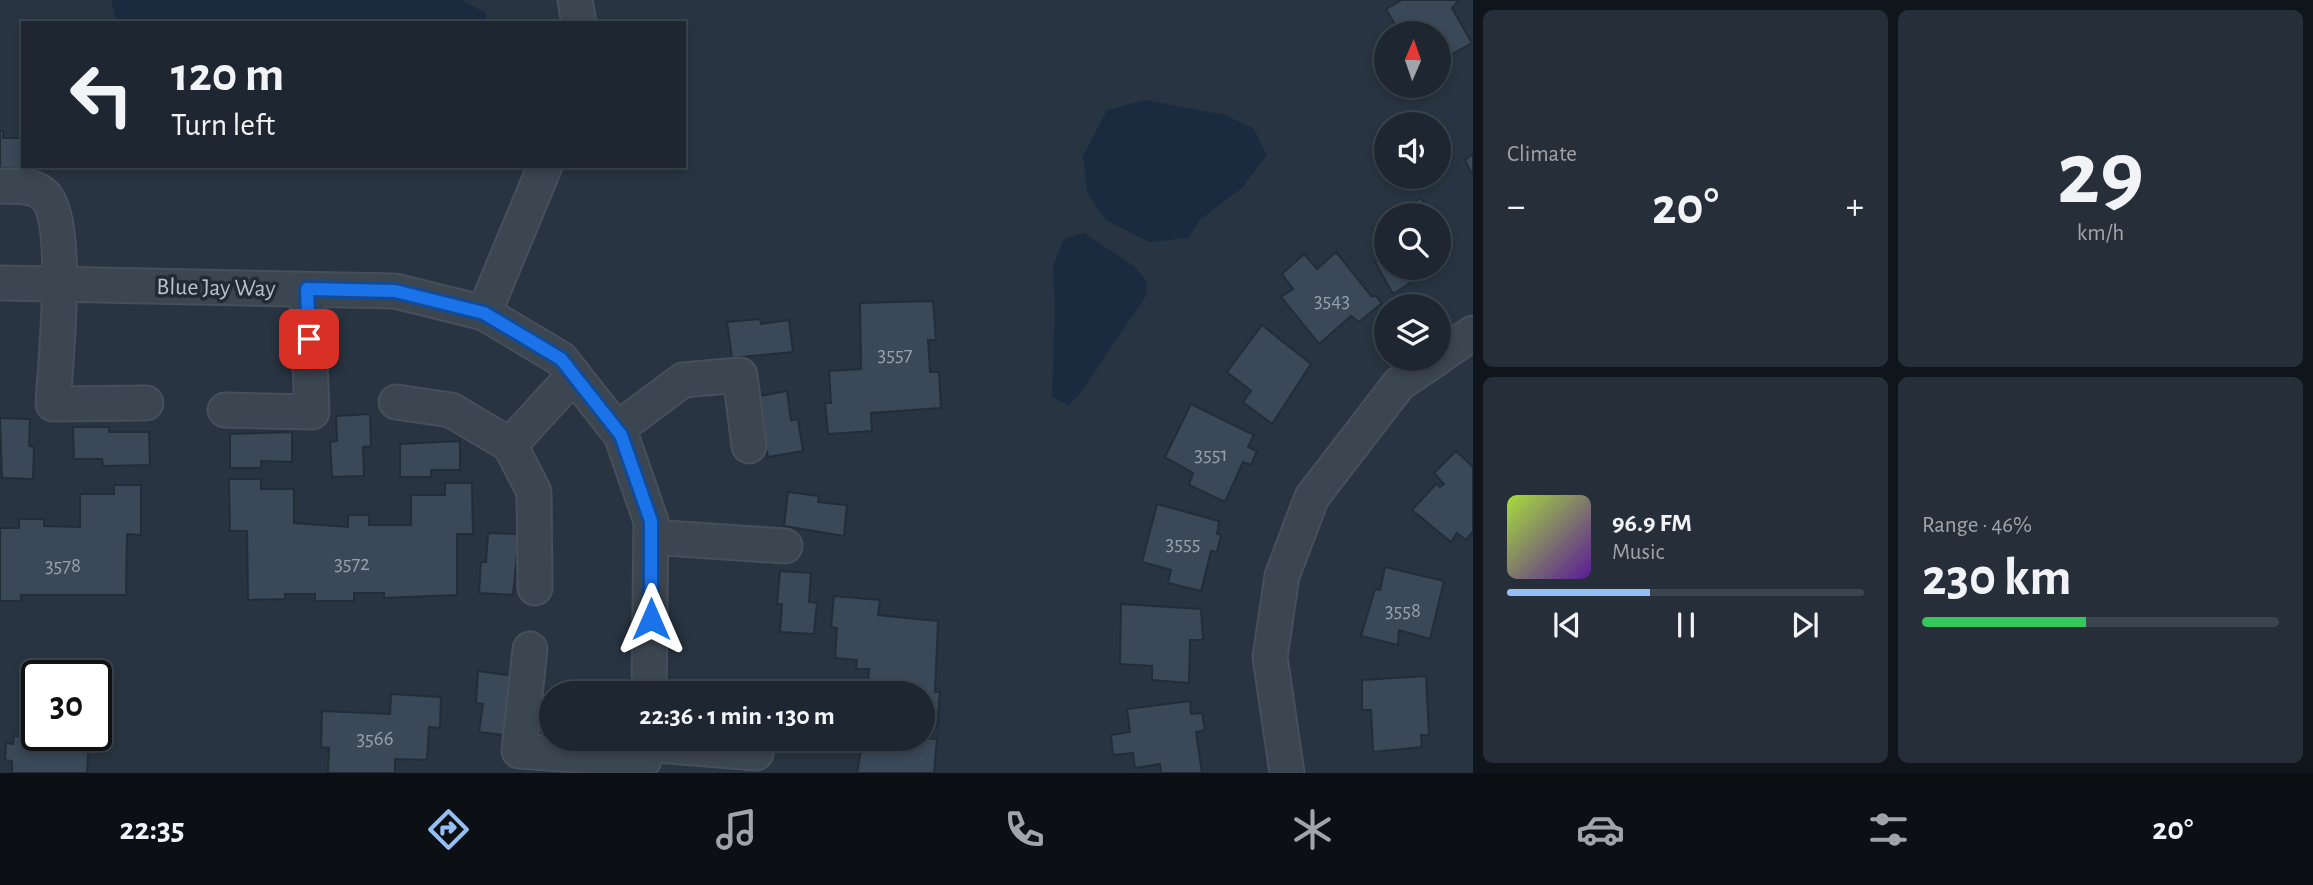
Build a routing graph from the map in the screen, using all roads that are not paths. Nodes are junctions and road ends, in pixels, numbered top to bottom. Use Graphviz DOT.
graph roads {
  1 [pos="575,0"];
  2 [pos="579,21"];
  3 [pos="544,168"];
  4 [pos="0,186"];
  5 [pos="0,283"];
  6 [pos="60,285"];
  7 [pos="307,289"];
  8 [pos="484,313"];
  9 [pos="1473,333"];
  10 [pos="1451,348"];
  11 [pos="1417,371"];
  12 [pos="574,375"];
  13 [pos="396,402"];
  14 [pos="146,403"];
  15 [pos="225,410"];
  16 [pos="617,429"];
  17 [pos="510,445"];
  18 [pos="749,446"];
  19 [pos="651,537"];
  20 [pos="786,546"];
  21 [pos="535,588"];
  22 [pos="530,649"];
  23 [pos="649,681"];
  24 [pos="756,753"];
  25 [pos="645,754"];
  26 [pos="1287,773"];
  1 -- 2 [label="street"];
  3 -- 8 [label="street"];
  4 -- 6 [label="street"];
  5 -- 6 [label="street, Blue Jay Way"];
  6 -- 7 [label="street, Blue Jay Way"];
  6 -- 14 [label="street"];
  7 -- 8 [label="street, Blue Jay Way"];
  7 -- 15 [label="street"];
  8 -- 12 [label="street, Blue Jay Way"];
  9 -- 10 [label="street"];
  11 -- 26 [label="street"];
  12 -- 16 [label="street, Blue Jay Way"];
  12 -- 17 [label="street"];
  13 -- 17 [label="street"];
  16 -- 18 [label="street"];
  16 -- 19 [label="street, Blue Jay Way"];
  17 -- 21 [label="street"];
  19 -- 20 [label="street"];
  19 -- 23 [label="street, Blue Jay Way"];
  22 -- 25 [label="street"];
  24 -- 25 [label="street"];
}
